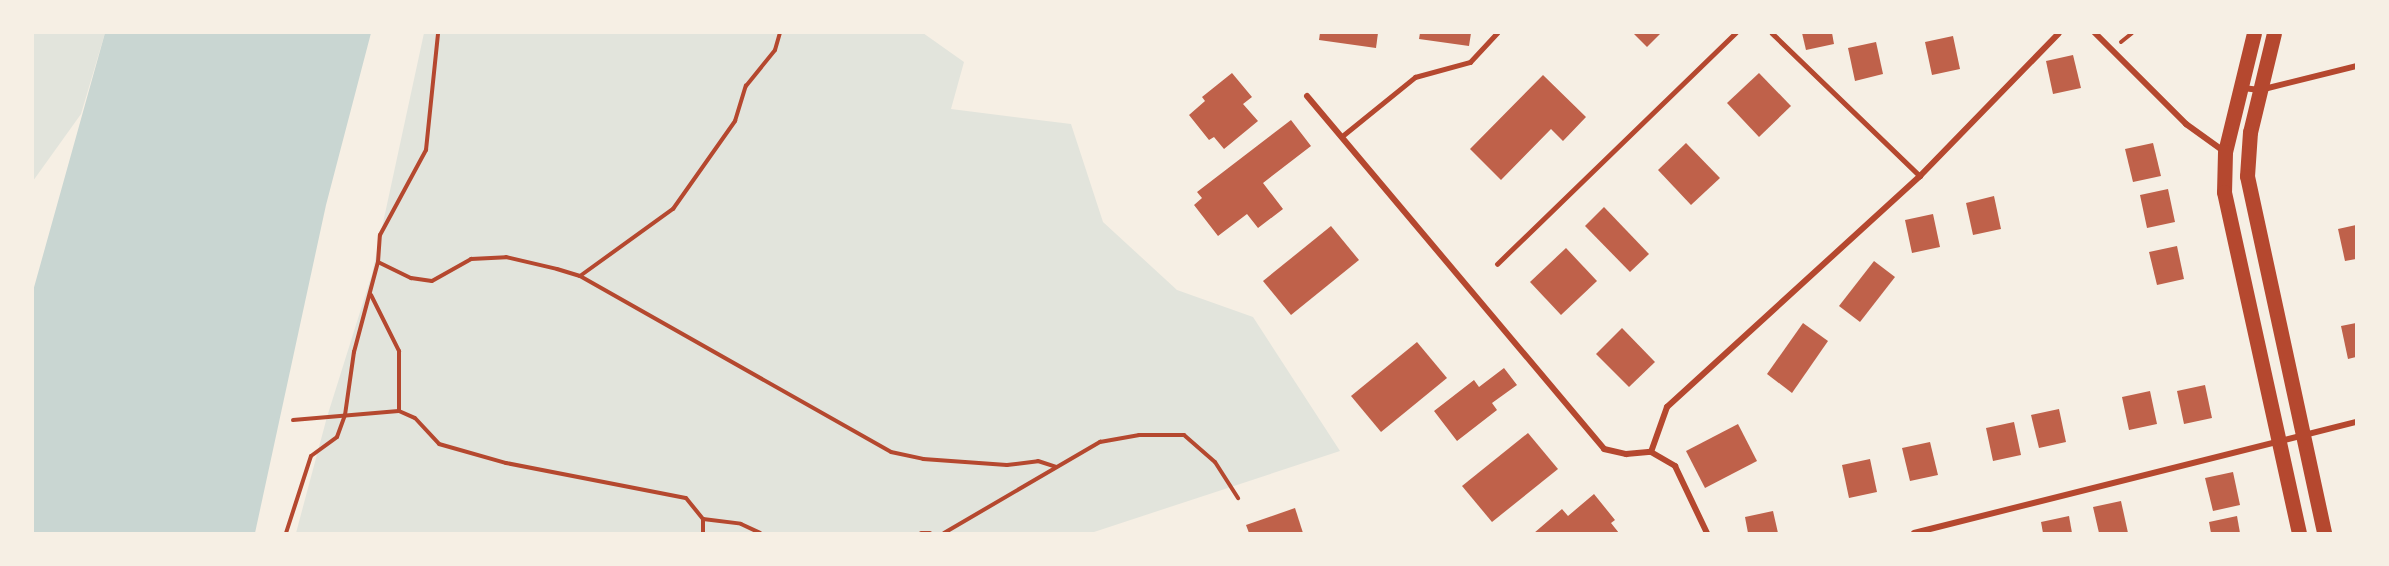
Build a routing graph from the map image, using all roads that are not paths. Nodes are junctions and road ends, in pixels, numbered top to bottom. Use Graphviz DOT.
graph roads {
  1 [pos="1497,33"];
  2 [pos="1735,33"];
  3 [pos="1773,33"];
  4 [pos="2059,33"];
  5 [pos="2095,33"];
  6 [pos="2254,33"];
  7 [pos="2274,33"];
  8 [pos="2356,66"];
  9 [pos="2239,87"];
  10 [pos="2260,90"];
  11 [pos="1308,96"];
  12 [pos="1341,137"];
  13 [pos="2224,152"];
  14 [pos="1920,176"];
  15 [pos="1497,264"];
  16 [pos="2356,422"];
  17 [pos="2300,434"];
  18 [pos="2278,439"];
  19 [pos="1651,452"];
  20 [pos="1707,533"];
  21 [pos="1914,533"];
  22 [pos="2300,533"];
  23 [pos="2324,533"];
  1 -- 12 [label="lane"];
  2 -- 15 [label="lane"];
  3 -- 14 [label="lane"];
  4 -- 14 [label="street"];
  5 -- 13 [label="street"];
  6 -- 9 [label="main road"];
  7 -- 10 [label="main road"];
  8 -- 10 [label="street"];
  9 -- 10 [label="street"];
  9 -- 13 [label="main road"];
  10 -- 17 [label="main road"];
  11 -- 12 [label="street"];
  12 -- 19 [label="street"];
  13 -- 18 [label="main road"];
  14 -- 19 [label="street"];
  16 -- 17 [label="street"];
  17 -- 18 [label="street"];
  17 -- 23 [label="main road"];
  18 -- 21 [label="street"];
  18 -- 22 [label="main road"];
  19 -- 20 [label="street"];
}
